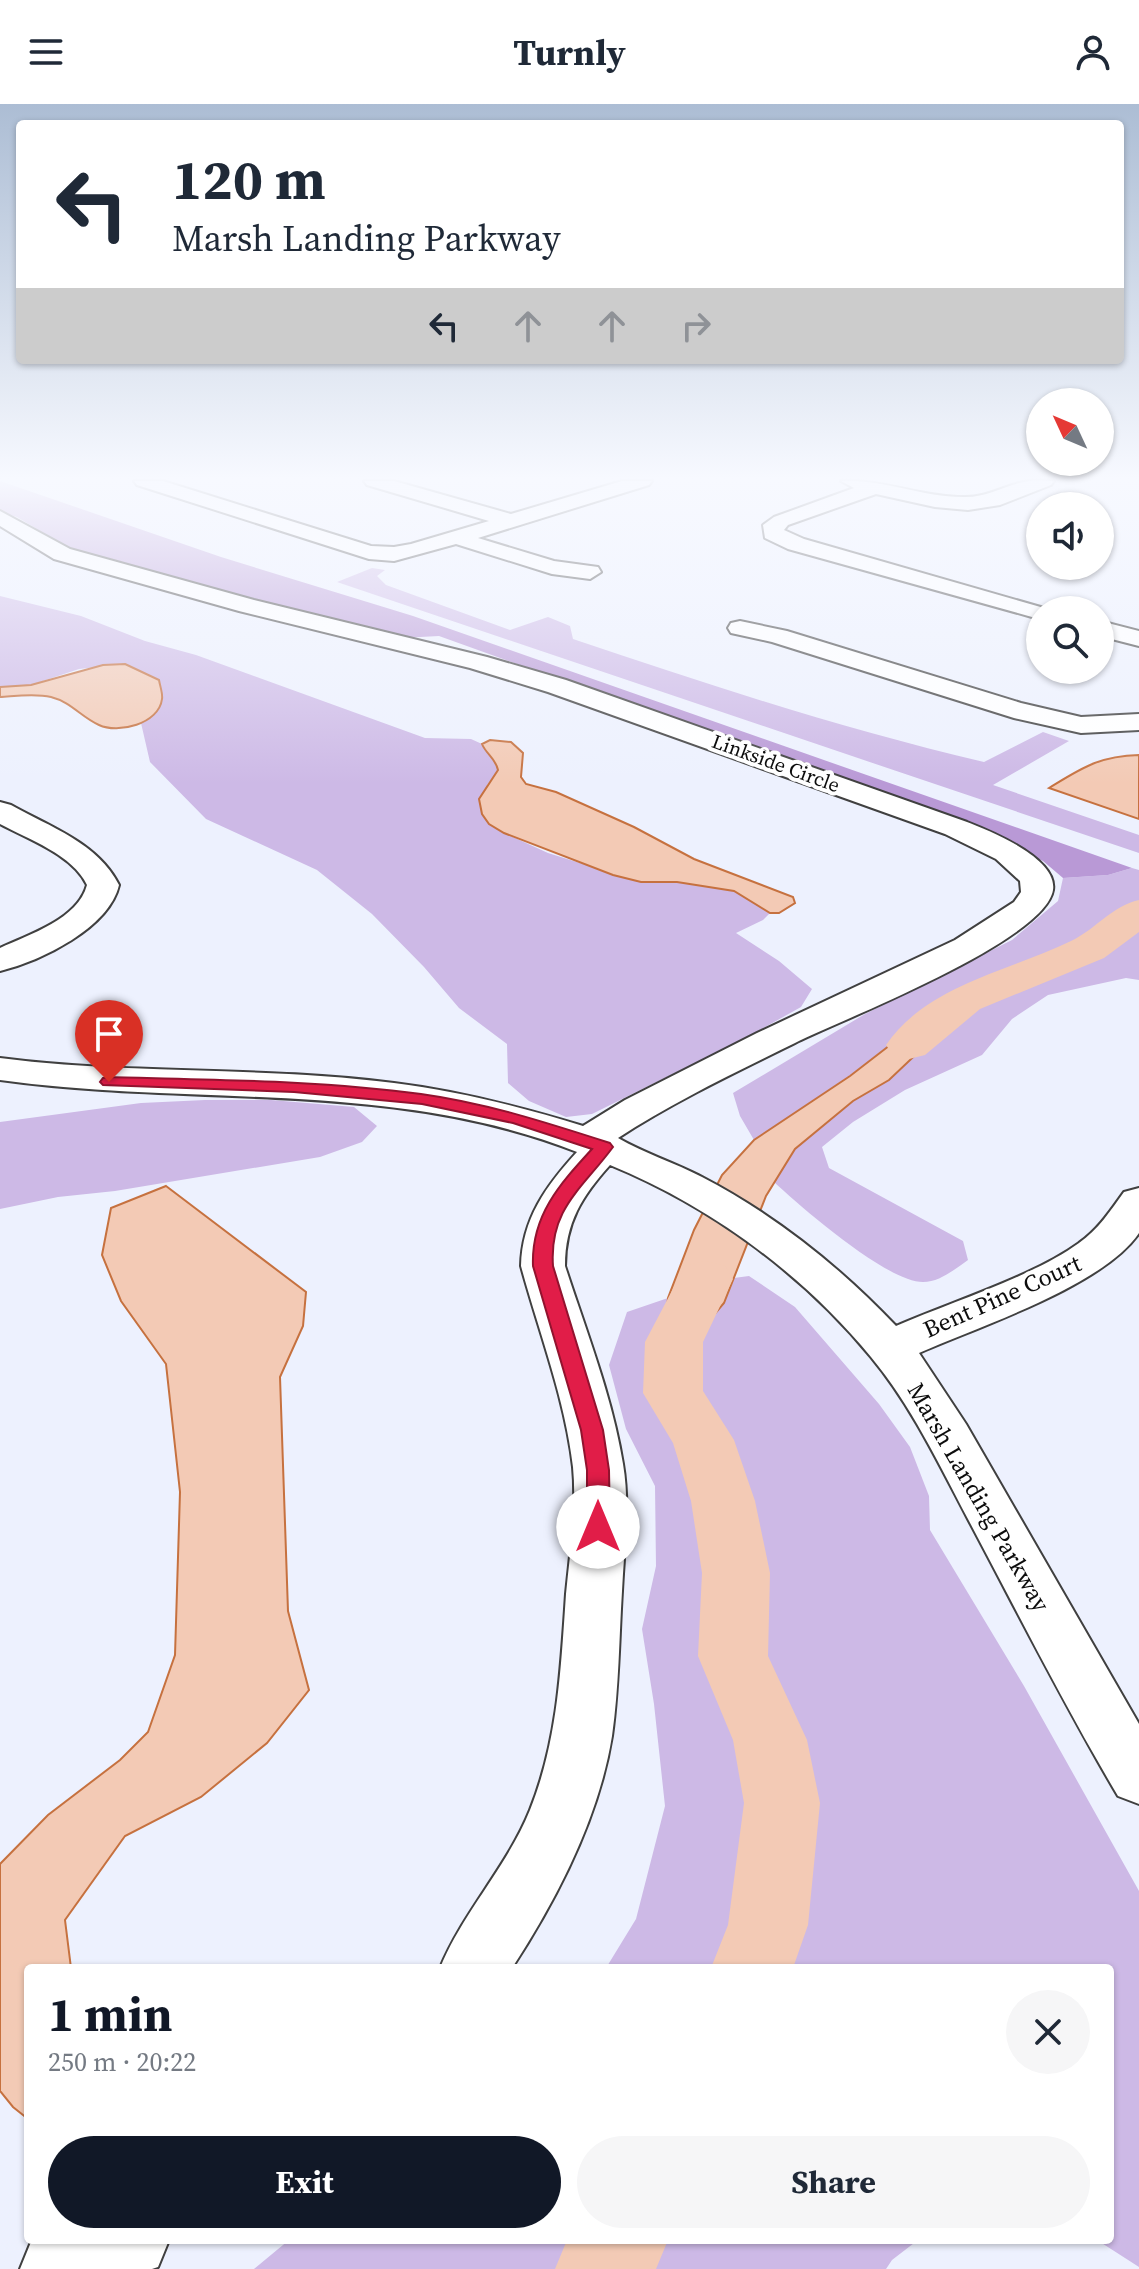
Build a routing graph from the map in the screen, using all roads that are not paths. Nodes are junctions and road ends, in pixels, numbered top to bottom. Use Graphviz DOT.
graph roads {
  1 [pos="162,582"];
  2 [pos="932,582"];
  3 [pos="1026,608"];
  4 [pos="740,628"];
  5 [pos="1114,632"];
  6 [pos="1139,639"];
  7 [pos="1139,722"];
  8 [pos="0,811"];
  9 [pos="0,961"];
  10 [pos="0,1069"];
  11 [pos="596,1144"];
  12 [pos="1139,1201"];
  13 [pos="889,1347"];
  14 [pos="1139,1777"];
  15 [pos="476,1964"];
  16 [pos="121,2244"];
  17 [pos="58,2269"];
  1 -- 11 [label="street, Linkside Circle"];
  2 -- 3 [label="street"];
  4 -- 7 [label="street"];
  5 -- 6 [label="street"];
  8 -- 9 [label="street"];
  10 -- 11 [label="street, Marsh Landing Parkway"];
  11 -- 13 [label="street, Marsh Landing Parkway"];
  11 -- 15 [label="street"];
  12 -- 13 [label="street, Bent Pine Court"];
  13 -- 14 [label="street, Marsh Landing Parkway"];
  16 -- 17 [label="street"];
}
